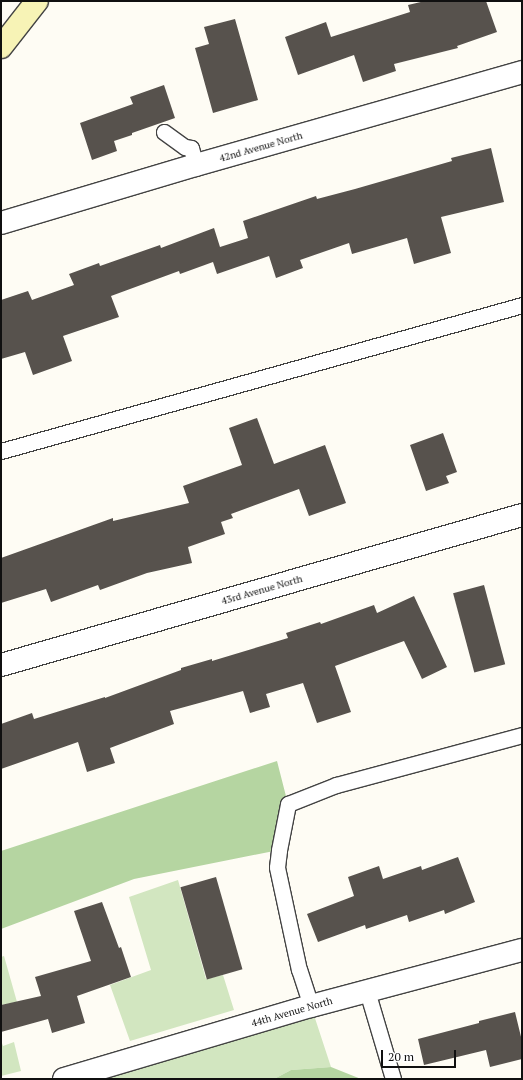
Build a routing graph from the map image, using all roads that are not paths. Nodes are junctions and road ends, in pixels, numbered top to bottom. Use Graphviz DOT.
graph roads {
  1 [pos="37,1"];
  2 [pos="1,47"];
  3 [pos="522,72"];
  4 [pos="164,132"];
  5 [pos="196,165"];
  6 [pos="1,223"];
  7 [pos="522,305"];
  8 [pos="1,451"];
  9 [pos="522,515"];
  10 [pos="1,665"];
  11 [pos="522,735"];
  12 [pos="522,950"];
  13 [pos="367,991"];
  14 [pos="311,1006"];
  15 [pos="64,1079"];
  16 [pos="393,1079"];
  1 -- 2 [label="street"];
  3 -- 5 [label="street, 42nd Avenue North"];
  4 -- 5 [label="lane"];
  5 -- 6 [label="street, 42nd Avenue North"];
  7 -- 8 [label="lane"];
  9 -- 10 [label="street, 43rd Avenue North"];
  11 -- 14 [label="lane"];
  12 -- 13 [label="street, 44th Avenue North"];
  13 -- 14 [label="street, 44th Avenue North"];
  13 -- 16 [label="lane"];
  14 -- 15 [label="street, 44th Avenue North"];
}
